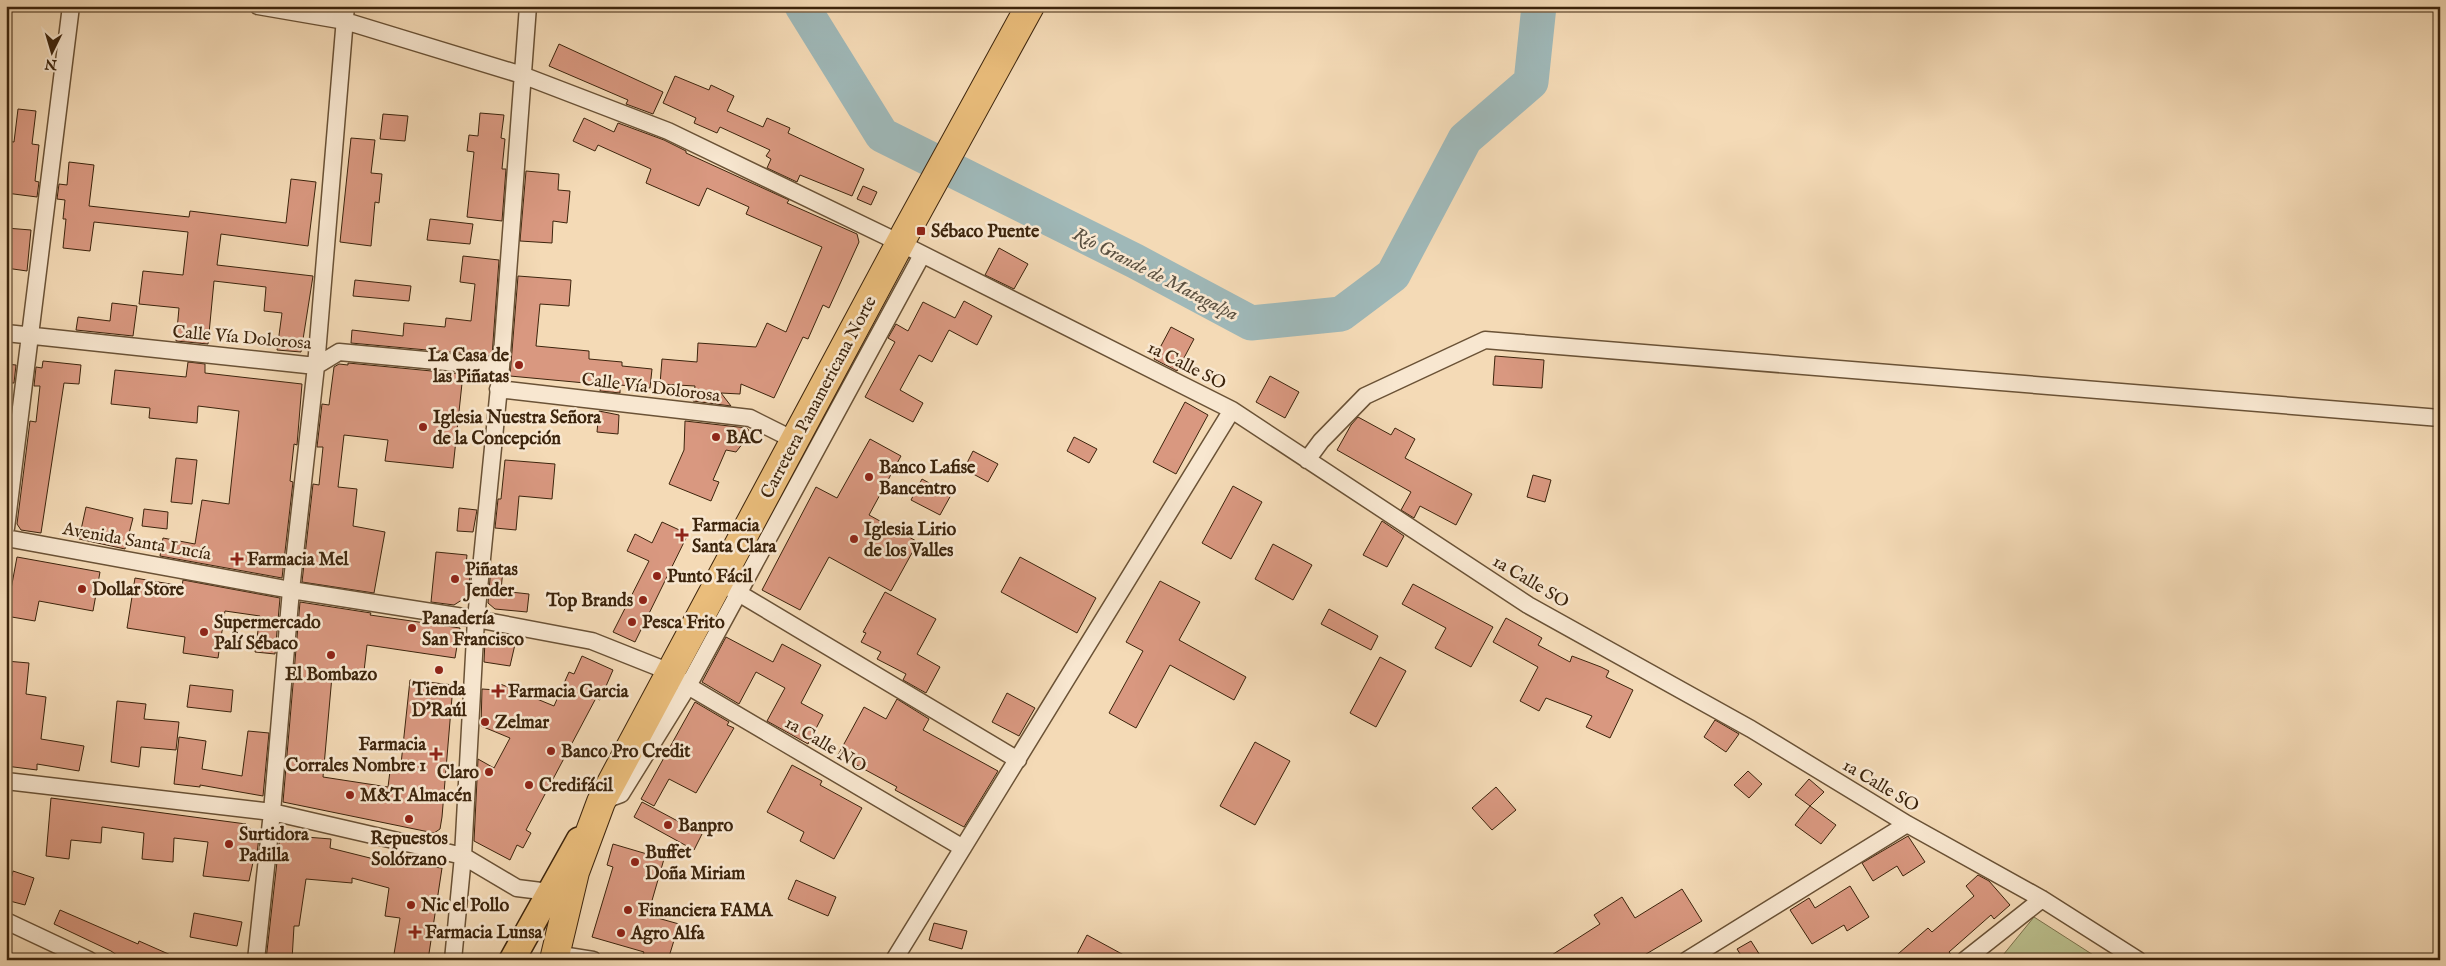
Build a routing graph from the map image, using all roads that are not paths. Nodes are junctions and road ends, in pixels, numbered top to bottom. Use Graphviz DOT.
graph roads {
  1 [pos="71,6"];
  2 [pos="258,6"];
  3 [pos="528,6"];
  4 [pos="1030,6"];
  5 [pos="345,14"];
  6 [pos="522,75"];
  7 [pos="911,241"];
  8 [pos="6,333"];
  9 [pos="30,336"];
  10 [pos="316,366"];
  11 [pos="501,367"];
  12 [pos="498,389"];
  13 [pos="1232,410"];
  14 [pos="2440,418"];
  15 [pos="794,440"];
  16 [pos="1307,460"];
  17 [pos="6,528"];
  18 [pos="6,538"];
  19 [pos="728,588"];
  20 [pos="291,590"];
  21 [pos="476,619"];
  22 [pos="679,679"];
  23 [pos="1018,760"];
  24 [pos="6,781"];
  25 [pos="601,802"];
  26 [pos="272,812"];
  27 [pos="1907,824"];
  28 [pos="963,848"];
  29 [pos="463,856"];
  30 [pos="549,892"];
  31 [pos="2042,899"];
  32 [pos="6,921"];
  33 [pos="555,957"];
  34 [pos="89,960"];
  35 [pos="256,960"];
  36 [pos="453,960"];
  37 [pos="512,960"];
  38 [pos="593,960"];
  39 [pos="894,960"];
  40 [pos="1687,960"];
  41 [pos="1965,960"];
  42 [pos="2138,960"];
  1 -- 9 [label="street"];
  2 -- 5 [label="street"];
  3 -- 6 [label="street"];
  4 -- 7 [label="highway, Carretera Panamericana Norte"];
  5 -- 6 [label="street"];
  5 -- 10 [label="street"];
  6 -- 7 [label="street, 1a Calle SO"];
  6 -- 11 [label="street"];
  7 -- 13 [label="street, 1a Calle SO"];
  7 -- 15 [label="highway, Carretera Panamericana Norte"];
  7 -- 19 [label="street"];
  8 -- 9 [label="street, Calle Vía Dolorosa"];
  9 -- 10 [label="street, Calle Vía Dolorosa"];
  9 -- 17 [label="street"];
  10 -- 11 [label="street, Calle Vía Dolorosa"];
  10 -- 20 [label="street"];
  11 -- 12 [label="street"];
  12 -- 15 [label="street, Calle Vía Dolorosa"];
  12 -- 21 [label="street"];
  13 -- 16 [label="street, 1a Calle SO"];
  13 -- 23 [label="street"];
  14 -- 16 [label="street"];
  15 -- 19 [label="highway, Carretera Panamericana Norte"];
  16 -- 27 [label="street, 1a Calle SO"];
  18 -- 20 [label="street, Avenida Santa Lucía"];
  19 -- 22 [label="highway, Carretera Panamericana Norte"];
  19 -- 23 [label="street"];
  20 -- 21 [label="street, Avenida Santa Lucía"];
  20 -- 26 [label="street"];
  21 -- 22 [label="street, Avenida Santa Lucía"];
  21 -- 29 [label="street"];
  22 -- 25 [label="highway, Carretera Panamericana Norte"];
  22 -- 28 [label="street, 1a Calle NO"];
  23 -- 28 [label="street"];
  24 -- 26 [label="street"];
  25 -- 30 [label="main road"];
  25 -- 33 [label="highway, Carretera Panamericana Norte"];
  26 -- 29 [label="street"];
  26 -- 35 [label="street"];
  27 -- 31 [label="street, 1a Calle SO"];
  27 -- 40 [label="street"];
  28 -- 39 [label="street"];
  29 -- 30 [label="street"];
  29 -- 36 [label="street"];
  30 -- 37 [label="main road"];
  31 -- 41 [label="street"];
  31 -- 42 [label="street, 1a Calle SO"];
  32 -- 34 [label="street"];
  33 -- 38 [label="street"];
}
